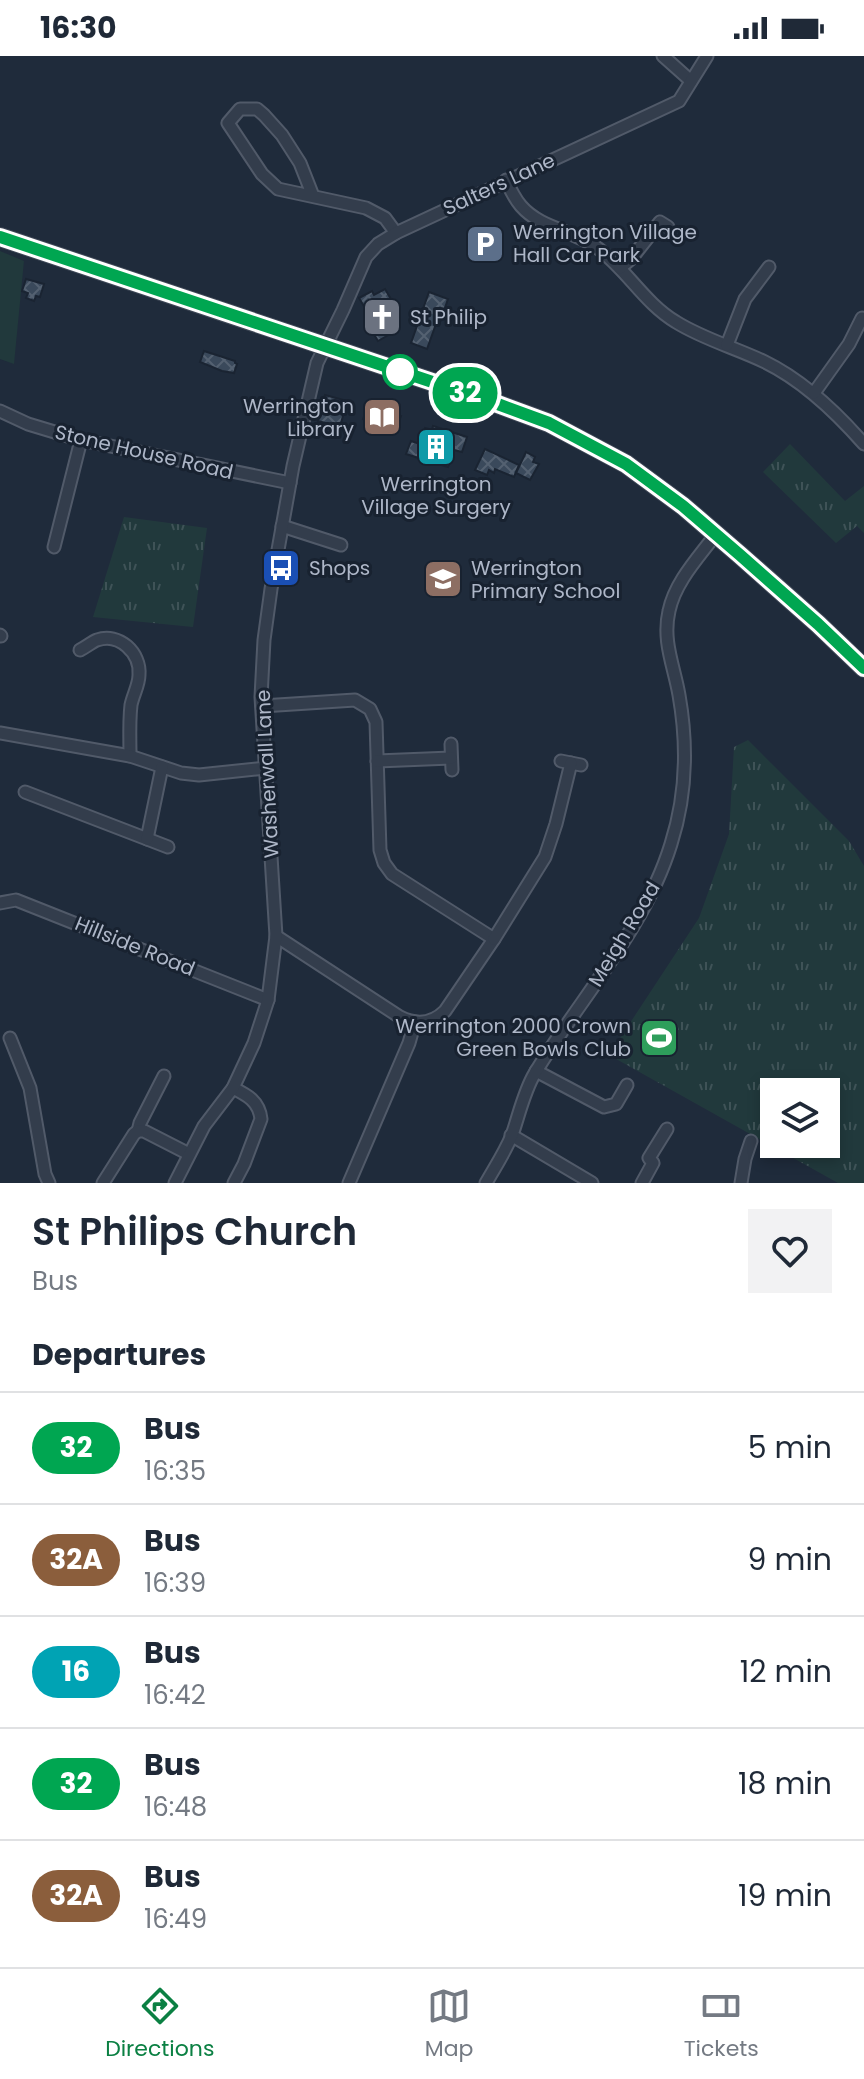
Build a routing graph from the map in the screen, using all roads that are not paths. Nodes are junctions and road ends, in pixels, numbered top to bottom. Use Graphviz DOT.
graph roads {
  1 [pos="663,56"];
  2 [pos="707,56"];
  3 [pos="691,81"];
  4 [pos="506,180"];
  5 [pos="313,196"];
  6 [pos="668,227"];
  7 [pos="396,233"];
  8 [pos="0,237"];
  9 [pos="769,267"];
  10 [pos="620,268"];
  11 [pos="861,326"];
  12 [pos="727,345"];
  13 [pos="325,347"];
  14 [pos="814,393"];
  15 [pos="1,413"];
  16 [pos="81,440"];
  17 [pos="864,444"];
  18 [pos="290,483"];
  19 [pos="282,526"];
  20 [pos="716,534"];
  21 [pos="341,545"];
  22 [pos="54,547"];
  23 [pos="85,643"];
  24 [pos="864,668"];
  25 [pos="262,706"];
  26 [pos="0,733"];
  27 [pos="451,744"];
  28 [pos="130,756"];
  29 [pos="377,761"];
  30 [pos="571,763"];
  31 [pos="162,767"];
  32 [pos="266,768"];
  33 [pos="25,792"];
  34 [pos="147,839"];
  35 [pos="168,847"];
  36 [pos="0,903"];
  37 [pos="276,936"];
  38 [pos="494,939"];
  39 [pos="268,1000"];
  40 [pos="415,1022"];
  41 [pos="10,1038"];
  42 [pos="536,1071"];
  43 [pos="164,1076"];
  44 [pos="627,1085"];
  45 [pos="233,1088"];
  46 [pos="667,1129"];
  47 [pos="138,1131"];
  48 [pos="511,1135"];
  49 [pos="751,1141"];
  50 [pos="189,1154"];
  51 [pos="49,1183"];
  52 [pos="103,1183"];
  53 [pos="175,1183"];
  54 [pos="234,1183"];
  55 [pos="349,1183"];
  56 [pos="486,1183"];
  57 [pos="592,1183"];
  58 [pos="642,1183"];
  59 [pos="741,1183"];
  1 -- 3 [label="street"];
  2 -- 3 [label="street, Salters Lane"];
  3 -- 4 [label="street, Salters Lane"];
  4 -- 7 [label="street, Salters Lane"];
  4 -- 10 [label="street"];
  5 -- 5 [label="street"];
  5 -- 7 [label="street"];
  6 -- 10 [label="street"];
  7 -- 13 [label="street, Salters Lane"];
  8 -- 13 [label="highway"];
  9 -- 12 [label="street"];
  10 -- 12 [label="street"];
  11 -- 14 [label="street"];
  12 -- 14 [label="street"];
  13 -- 18 [label="street, Washerwall Lane"];
  13 -- 20 [label="highway"];
  14 -- 17 [label="street"];
  15 -- 16 [label="street, Stone House Road"];
  16 -- 18 [label="street, Stone House Road"];
  16 -- 22 [label="street"];
  18 -- 19 [label="street, Washerwall Lane"];
  19 -- 21 [label="street"];
  19 -- 25 [label="street, Washerwall Lane"];
  20 -- 24 [label="highway"];
  20 -- 42 [label="street, Meigh Road"];
  23 -- 28 [label="street"];
  25 -- 29 [label="street"];
  25 -- 32 [label="street, Washerwall Lane"];
  26 -- 28 [label="street"];
  27 -- 29 [label="street"];
  28 -- 31 [label="street"];
  29 -- 38 [label="street"];
  30 -- 38 [label="street"];
  31 -- 32 [label="street"];
  31 -- 34 [label="street"];
  32 -- 37 [label="street, Washerwall Lane"];
  33 -- 34 [label="street"];
  34 -- 35 [label="street"];
  36 -- 39 [label="street, Hillside Road"];
  37 -- 39 [label="street, Washerwall Lane"];
  37 -- 40 [label="street"];
  38 -- 40 [label="street"];
  39 -- 45 [label="street, Washerwall Lane"];
  40 -- 55 [label="street"];
  41 -- 51 [label="street"];
  42 -- 44 [label="street"];
  42 -- 48 [label="street, Meigh Road"];
  43 -- 47 [label="street"];
  45 -- 50 [label="street, Washerwall Lane"];
  45 -- 54 [label="street"];
  46 -- 58 [label="street"];
  47 -- 50 [label="street"];
  47 -- 52 [label="street"];
  48 -- 56 [label="street, Meigh Road"];
  48 -- 57 [label="street"];
  49 -- 59 [label="street"];
  50 -- 53 [label="street, Washerwall Lane"];
}
